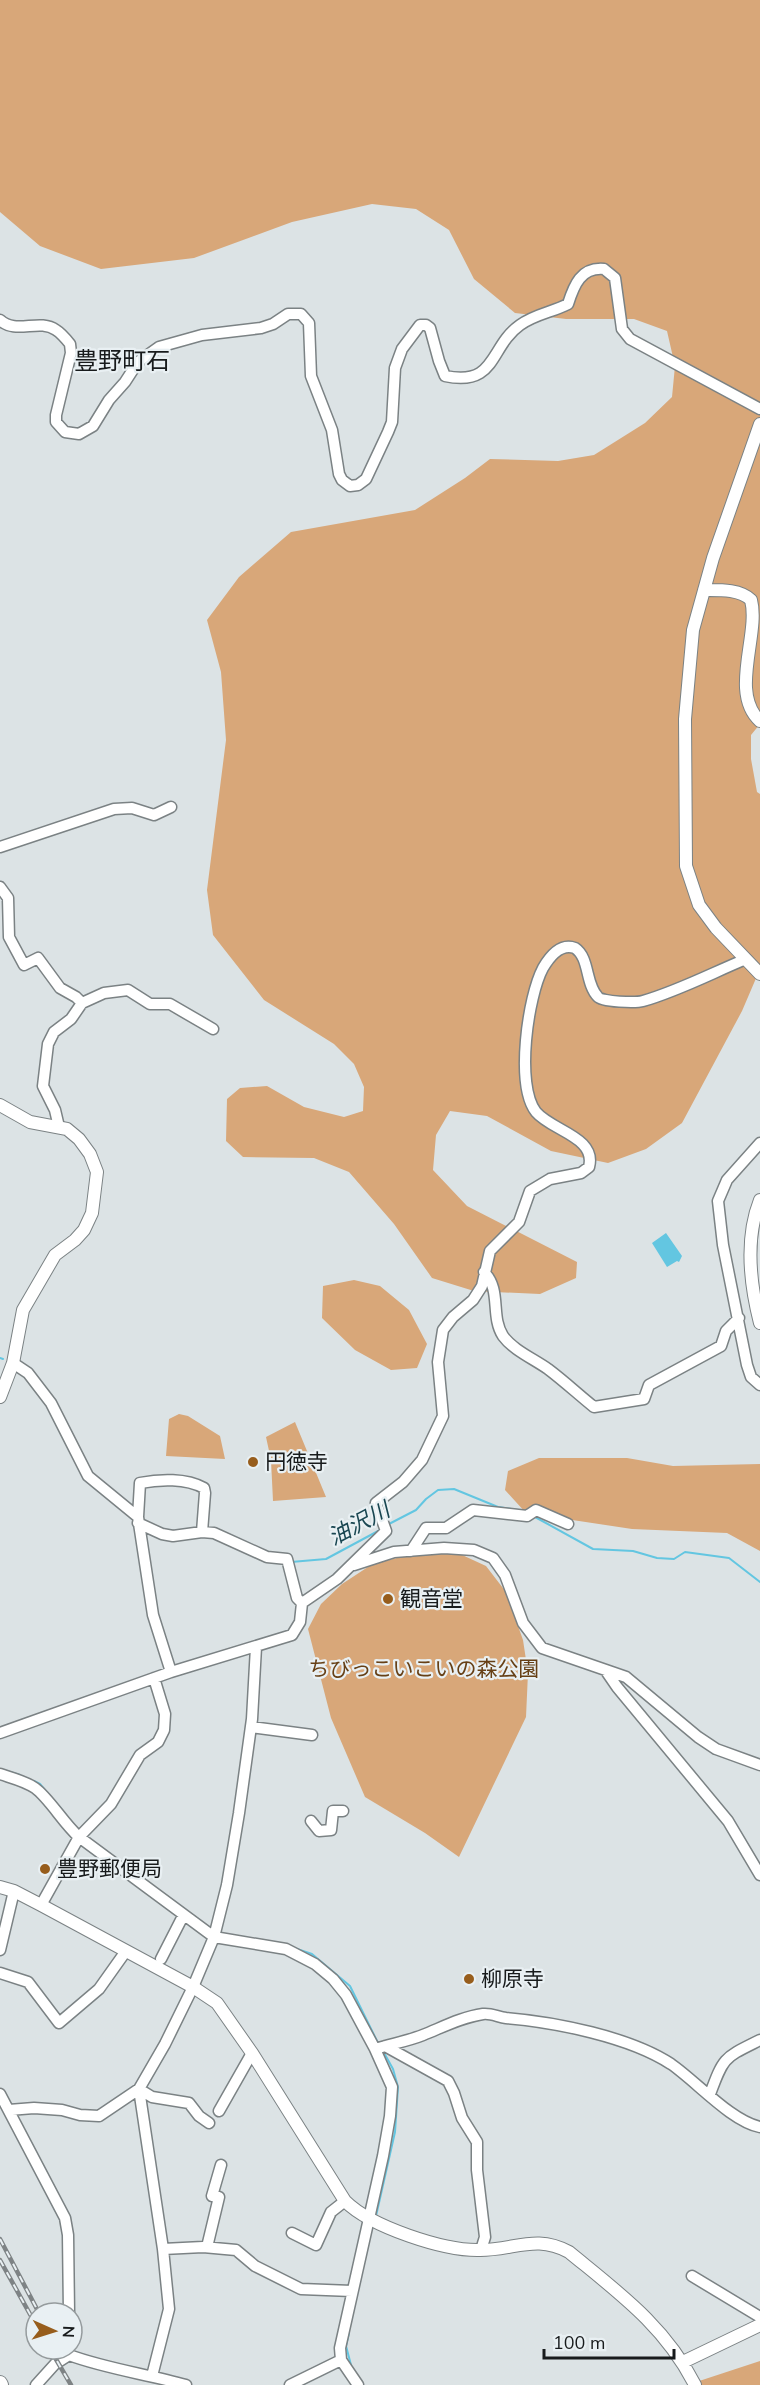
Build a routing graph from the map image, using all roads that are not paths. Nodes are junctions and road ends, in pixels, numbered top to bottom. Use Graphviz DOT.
graph roads {
  1 [pos="0,320"];
  2 [pos="760,409"];
  3 [pos="760,424"];
  4 [pos="704,590"];
  5 [pos="760,721"];
  6 [pos="171,807"];
  7 [pos="0,847"];
  8 [pos="0,887"];
  9 [pos="5,938"];
  10 [pos="746,959"];
  11 [pos="760,974"];
  12 [pos="82,1003"];
  13 [pos="213,1029"];
  14 [pos="0,1105"];
  15 [pos="59,1127"];
  16 [pos="760,1143"];
  17 [pos="760,1200"];
  18 [pos="484,1272"];
  19 [pos="739,1318"];
  20 [pos="760,1323"];
  21 [pos="14,1363"];
  22 [pos="760,1385"];
  23 [pos="0,1397"];
  24 [pos="138,1522"];
  25 [pos="567,1524"];
  26 [pos="202,1532"];
  27 [pos="411,1551"];
  28 [pos="353,1565"];
  29 [pos="302,1603"];
  30 [pos="256,1647"];
  31 [pos="606,1670"];
  32 [pos="171,1672"];
  33 [pos="154,1678"];
  34 [pos="251,1727"];
  35 [pos="0,1733"];
  36 [pos="312,1734"];
  37 [pos="760,1765"];
  38 [pos="0,1774"];
  39 [pos="343,1811"];
  40 [pos="311,1821"];
  41 [pos="79,1837"];
  42 [pos="760,1875"];
  43 [pos="0,1887"];
  44 [pos="14,1891"];
  45 [pos="41,1905"];
  46 [pos="183,1916"];
  47 [pos="214,1937"];
  48 [pos="0,1950"];
  49 [pos="126,1951"];
  50 [pos="161,1959"];
  51 [pos="0,1973"];
  52 [pos="193,1987"];
  53 [pos="760,2040"];
  54 [pos="380,2047"];
  55 [pos="252,2053"];
  56 [pos="139,2089"];
  57 [pos="0,2094"];
  58 [pos="710,2094"];
  59 [pos="9,2110"];
  60 [pos="219,2111"];
  61 [pos="208,2122"];
  62 [pos="760,2127"];
  63 [pos="221,2165"];
  64 [pos="345,2201"];
  65 [pos="369,2219"];
  66 [pos="292,2233"];
  67 [pos="207,2247"];
  68 [pos="163,2249"];
  69 [pos="481,2250"];
  70 [pos="692,2276"];
  71 [pos="352,2291"];
  72 [pos="69,2301"];
  73 [pos="760,2317"];
  74 [pos="760,2325"];
  75 [pos="84,2359"];
  76 [pos="341,2360"];
  77 [pos="58,2361"];
  78 [pos="683,2362"];
  79 [pos="152,2376"];
  80 [pos="36,2385"];
  81 [pos="186,2385"];
  82 [pos="290,2385"];
  83 [pos="358,2385"];
  84 [pos="695,2385"];
  1 -- 2 [label="street"];
  3 -- 4 [label="street"];
  4 -- 5 [label="street"];
  4 -- 10 [label="street"];
  6 -- 7 [label="street"];
  8 -- 9 [label="street"];
  9 -- 12 [label="street"];
  10 -- 11 [label="street"];
  10 -- 18 [label="street"];
  12 -- 13 [label="street"];
  12 -- 15 [label="street"];
  14 -- 15 [label="street"];
  15 -- 21 [label="street"];
  16 -- 19 [label="street"];
  17 -- 20 [label="street"];
  18 -- 19 [label="street"];
  18 -- 28 [label="street"];
  19 -- 22 [label="street"];
  21 -- 23 [label="street"];
  21 -- 24 [label="street"];
  24 -- 26 [label="street"];
  24 -- 26 [label="street"];
  24 -- 32 [label="street"];
  25 -- 27 [label="street"];
  26 -- 29 [label="street"];
  27 -- 28 [label="street"];
  27 -- 31 [label="street"];
  28 -- 29 [label="street"];
  29 -- 30 [label="street"];
  30 -- 32 [label="street"];
  30 -- 34 [label="street"];
  31 -- 37 [label="street"];
  31 -- 42 [label="street"];
  32 -- 33 [label="street"];
  33 -- 35 [label="street"];
  33 -- 41 [label="street"];
  34 -- 36 [label="street"];
  34 -- 47 [label="street"];
  38 -- 41 [label="street"];
  39 -- 40 [label="street"];
  41 -- 45 [label="street"];
  41 -- 46 [label="street"];
  43 -- 44 [label="street"];
  44 -- 45 [label="street"];
  44 -- 48 [label="street"];
  45 -- 49 [label="street"];
  46 -- 47 [label="street"];
  46 -- 50 [label="street"];
  47 -- 52 [label="street"];
  47 -- 54 [label="street"];
  49 -- 51 [label="street"];
  49 -- 52 [label="street"];
  52 -- 55 [label="street"];
  52 -- 56 [label="street"];
  53 -- 58 [label="street"];
  54 -- 58 [label="street"];
  54 -- 65 [label="street"];
  54 -- 69 [label="street"];
  55 -- 60 [label="street"];
  55 -- 64 [label="street"];
  56 -- 59 [label="street"];
  56 -- 61 [label="street"];
  56 -- 68 [label="street"];
  57 -- 59 [label="street"];
  58 -- 62 [label="street"];
  59 -- 72 [label="street"];
  63 -- 67 [label="street"];
  64 -- 65 [label="street"];
  64 -- 66 [label="street"];
  65 -- 69 [label="street"];
  65 -- 71 [label="street"];
  67 -- 68 [label="street"];
  67 -- 71 [label="street"];
  68 -- 79 [label="street"];
  69 -- 78 [label="street"];
  70 -- 73 [label="street"];
  71 -- 76 [label="street"];
  74 -- 78 [label="street"];
  75 -- 79 [label="street"];
  76 -- 82 [label="street"];
  76 -- 83 [label="street"];
  77 -- 80 [label="street"];
  78 -- 84 [label="street"];
  79 -- 81 [label="street"];
}
